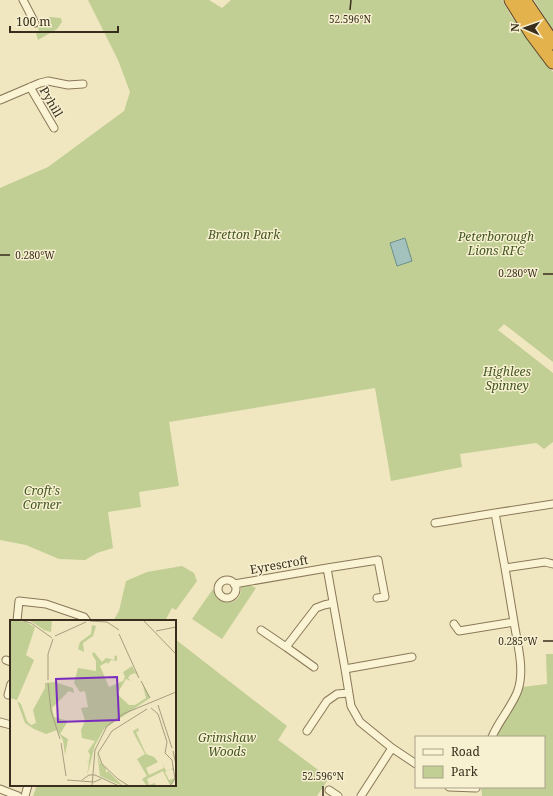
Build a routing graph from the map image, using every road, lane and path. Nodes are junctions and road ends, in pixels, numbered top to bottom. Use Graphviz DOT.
graph roads {
  1 [pos="23,0"];
  2 [pos="511,0"];
  3 [pos="524,0"];
  4 [pos="35,23"];
  5 [pos="553,43"];
  6 [pos="553,62"];
  7 [pos="83,84"];
  8 [pos="30,87"];
  9 [pos="0,100"];
  10 [pos="54,128"];
  11 [pos="553,504"];
  12 [pos="495,513"];
  13 [pos="442,514"];
  14 [pos="443,522"];
  15 [pos="435,523"];
  16 [pos="553,564"];
  17 [pos="327,568"];
  18 [pos="505,568"];
  19 [pos="234,584"];
  20 [pos="377,598"];
  21 [pos="333,603"];
  22 [pos="17,620"];
  23 [pos="86,620"];
  24 [pos="514,622"];
  25 [pos="454,624"];
  26 [pos="261,630"];
  27 [pos="286,647"];
  28 [pos="412,657"];
  29 [pos="400,659"];
  30 [pos="402,666"];
  31 [pos="314,667"];
  32 [pos="345,669"];
  33 [pos="10,688"];
  34 [pos="348,693"];
  35 [pos="8,695"];
  36 [pos="307,717"];
  37 [pos="314,721"];
  38 [pos="0,722"];
  39 [pos="10,725"];
  40 [pos="307,731"];
  41 [pos="493,736"];
  42 [pos="392,748"];
  43 [pos="415,763"];
  44 [pos="28,786"];
  45 [pos="451,788"];
  46 [pos="0,789"];
  47 [pos="329,790"];
  48 [pos="477,790"];
  49 [pos="18,796"];
  50 [pos="25,796"];
  51 [pos="338,796"];
  52 [pos="361,796"];
  1 -- 4 [label="street"];
  2 -- 6 [label="highway"];
  3 -- 5 [label="highway"];
  7 -- 8 [label="street, Pyhill"];
  8 -- 9 [label="street, Pyhill"];
  8 -- 10 [label="street, Pyhill"];
  11 -- 12 [label="street"];
  12 -- 14 [label="street"];
  12 -- 18 [label="street"];
  13 -- 14 [label="street"];
  14 -- 15 [label="street"];
  16 -- 18 [label="street"];
  17 -- 19 [label="street, Eyrescroft"];
  17 -- 20 [label="street, Eyrescroft"];
  17 -- 21 [label="street, Eyrescroft"];
  18 -- 24 [label="street"];
  21 -- 27 [label="street"];
  21 -- 32 [label="street, Eyrescroft"];
  22 -- 23 [label="street"];
  24 -- 25 [label="street"];
  24 -- 41 [label="street"];
  26 -- 27 [label="street"];
  27 -- 31 [label="street"];
  28 -- 29 [label="street"];
  29 -- 30 [label="street"];
  29 -- 32 [label="street"];
  32 -- 34 [label="street, Eyrescroft"];
  33 -- 35 [label="street"];
  34 -- 37 [label="street"];
  34 -- 42 [label="street, Eyrescroft"];
  36 -- 37 [label="street"];
  37 -- 40 [label="street"];
  38 -- 39 [label="street"];
  42 -- 43 [label="street, Eyrescroft"];
  42 -- 52 [label="street"];
  44 -- 50 [label="street"];
  45 -- 48 [label="street"];
  46 -- 49 [label="street"];
  47 -- 51 [label="street"];
}
